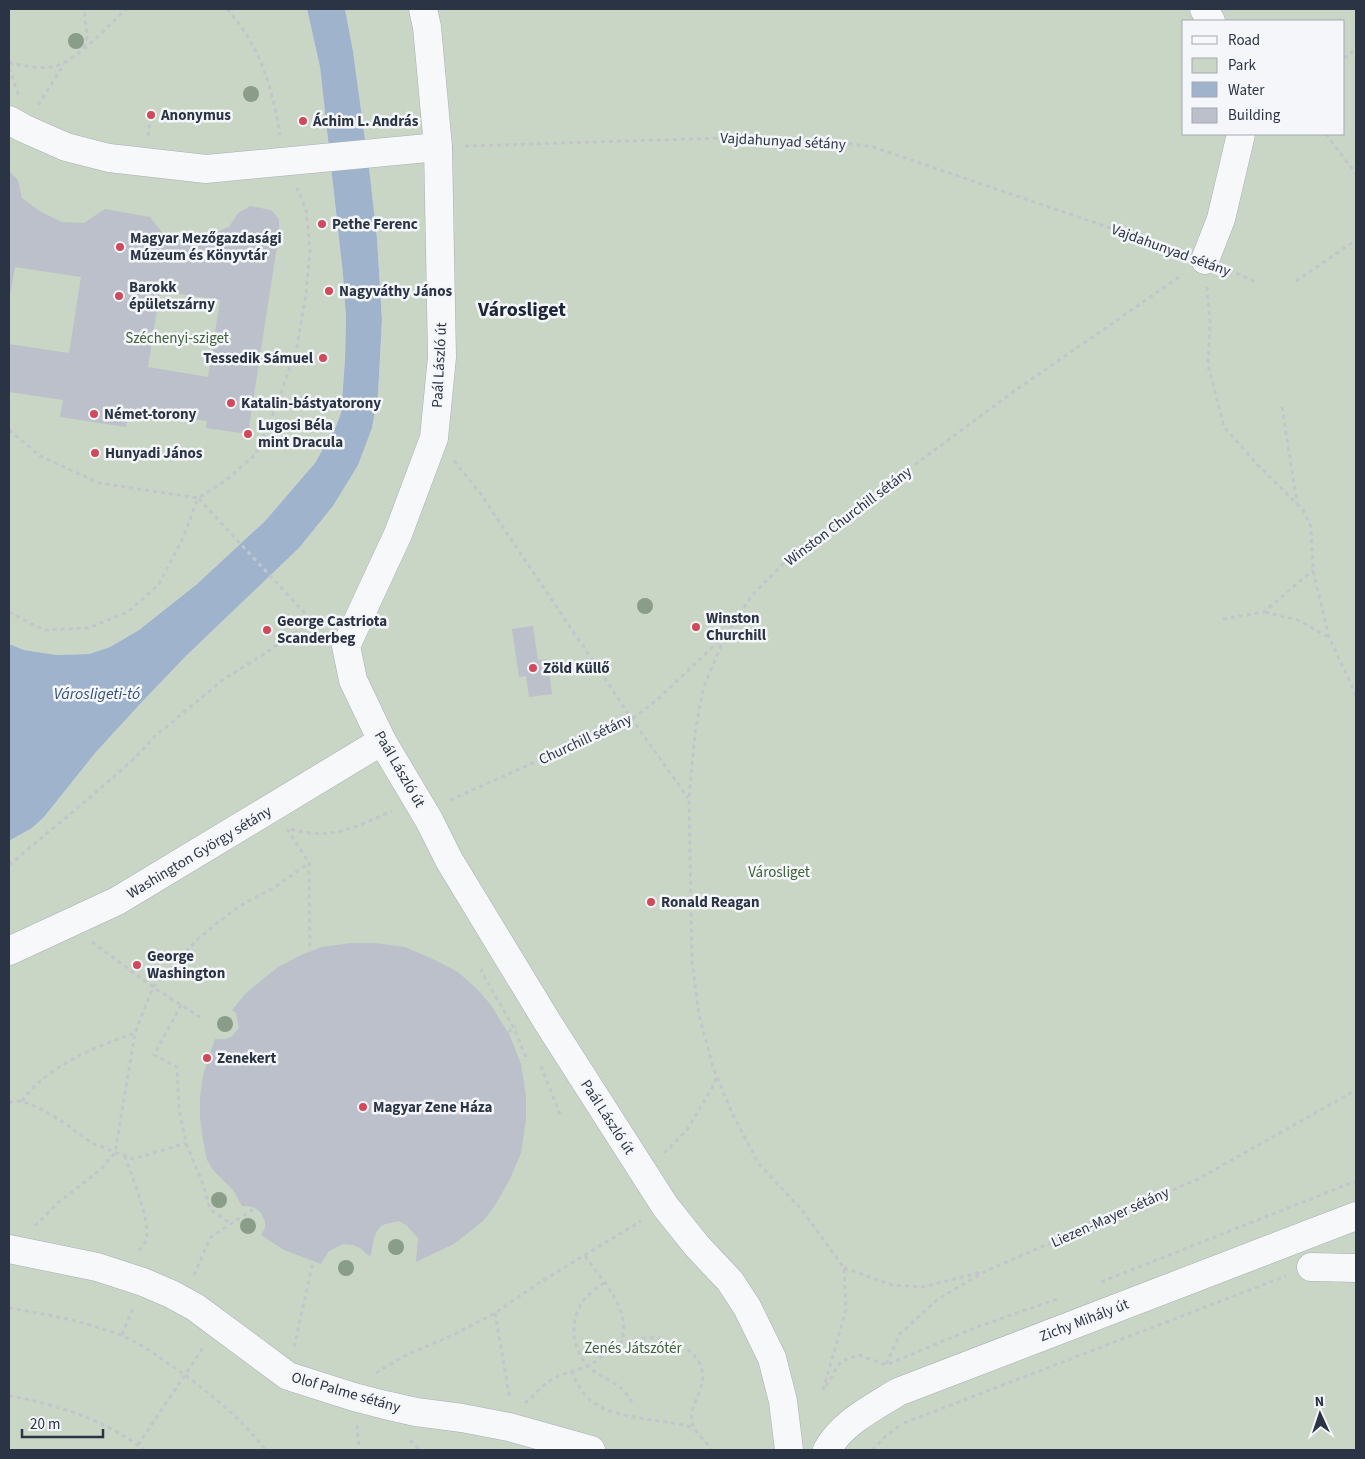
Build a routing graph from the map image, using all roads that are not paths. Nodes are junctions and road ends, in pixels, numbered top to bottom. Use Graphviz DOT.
graph roads {
  1 [pos="423,9"];
  2 [pos="16,124"];
  3 [pos="1241,135"];
  4 [pos="438,147"];
  5 [pos="1205,260"];
  6 [pos="382,741"];
  7 [pos="9,951"];
  8 [pos="1356,1216"];
  9 [pos="10,1250"];
  10 [pos="1312,1267"];
  11 [pos="1356,1268"];
  12 [pos="591,1450"];
  13 [pos="789,1450"];
  14 [pos="827,1450"];
  1 -- 4 [label="street, Paál László út"];
  2 -- 4 [label="street"];
  3 -- 5 [label="street"];
  4 -- 6 [label="street, Paál László út"];
  6 -- 7 [label="street, Washington György sétány"];
  6 -- 13 [label="street, Paál László út"];
  8 -- 14 [label="street, Zichy Mihály út"];
  9 -- 12 [label="street, Olof Palme sétány"];
  10 -- 11 [label="street"];
}
